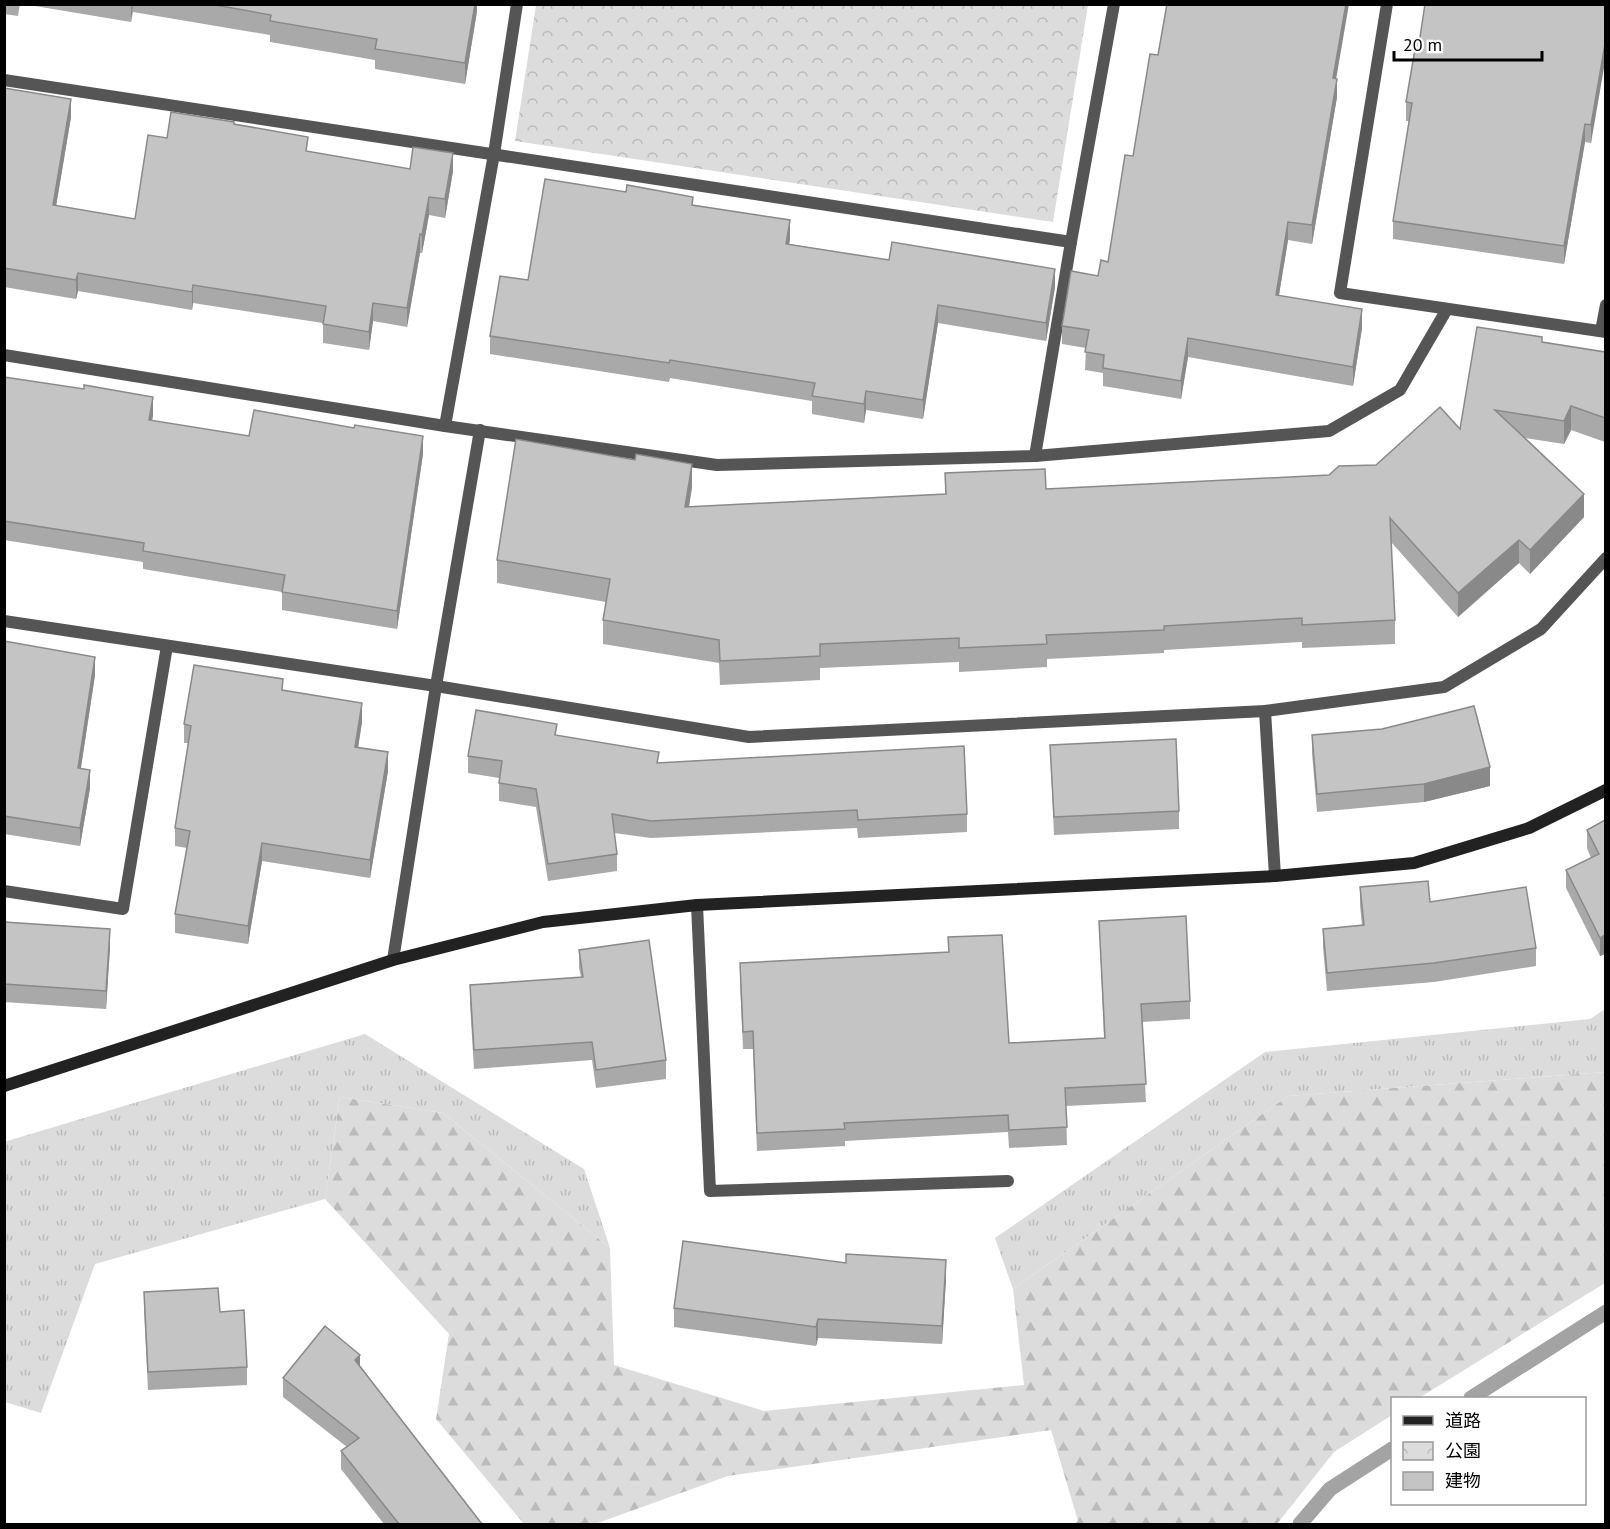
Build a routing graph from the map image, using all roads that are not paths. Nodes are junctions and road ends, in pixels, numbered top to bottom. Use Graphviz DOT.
graph roads {
  1 [pos="517,4"];
  2 [pos="1114,4"];
  3 [pos="1387,4"];
  4 [pos="4,80"];
  5 [pos="494,154"];
  6 [pos="1071,242"];
  7 [pos="1605,305"];
  8 [pos="1447,309"];
  9 [pos="1603,332"];
  10 [pos="4,355"];
  11 [pos="445,426"];
  12 [pos="480,430"];
  13 [pos="1035,456"];
  14 [pos="1605,558"];
  15 [pos="4,621"];
  16 [pos="167,646"];
  17 [pos="436,686"];
  18 [pos="1265,711"];
  19 [pos="1605,790"];
  20 [pos="1275,876"];
  21 [pos="4,891"];
  22 [pos="697,905"];
  23 [pos="393,960"];
  24 [pos="4,1086"];
  25 [pos="1008,1181"];
  1 -- 5 [label="street"];
  2 -- 6 [label="street"];
  3 -- 8 [label="street"];
  4 -- 5 [label="street"];
  5 -- 6 [label="street"];
  5 -- 11 [label="street"];
  6 -- 13 [label="street"];
  7 -- 9 [label="street"];
  8 -- 9 [label="street"];
  8 -- 13 [label="street"];
  10 -- 11 [label="street"];
  11 -- 12 [label="street"];
  12 -- 13 [label="street"];
  12 -- 17 [label="street"];
  14 -- 18 [label="street"];
  15 -- 16 [label="street"];
  16 -- 17 [label="street"];
  16 -- 21 [label="street"];
  17 -- 18 [label="street"];
  17 -- 23 [label="street"];
  18 -- 20 [label="street"];
  19 -- 20 [label="street"];
  20 -- 22 [label="street"];
  22 -- 23 [label="street"];
  22 -- 25 [label="street"];
  23 -- 24 [label="street"];
}
